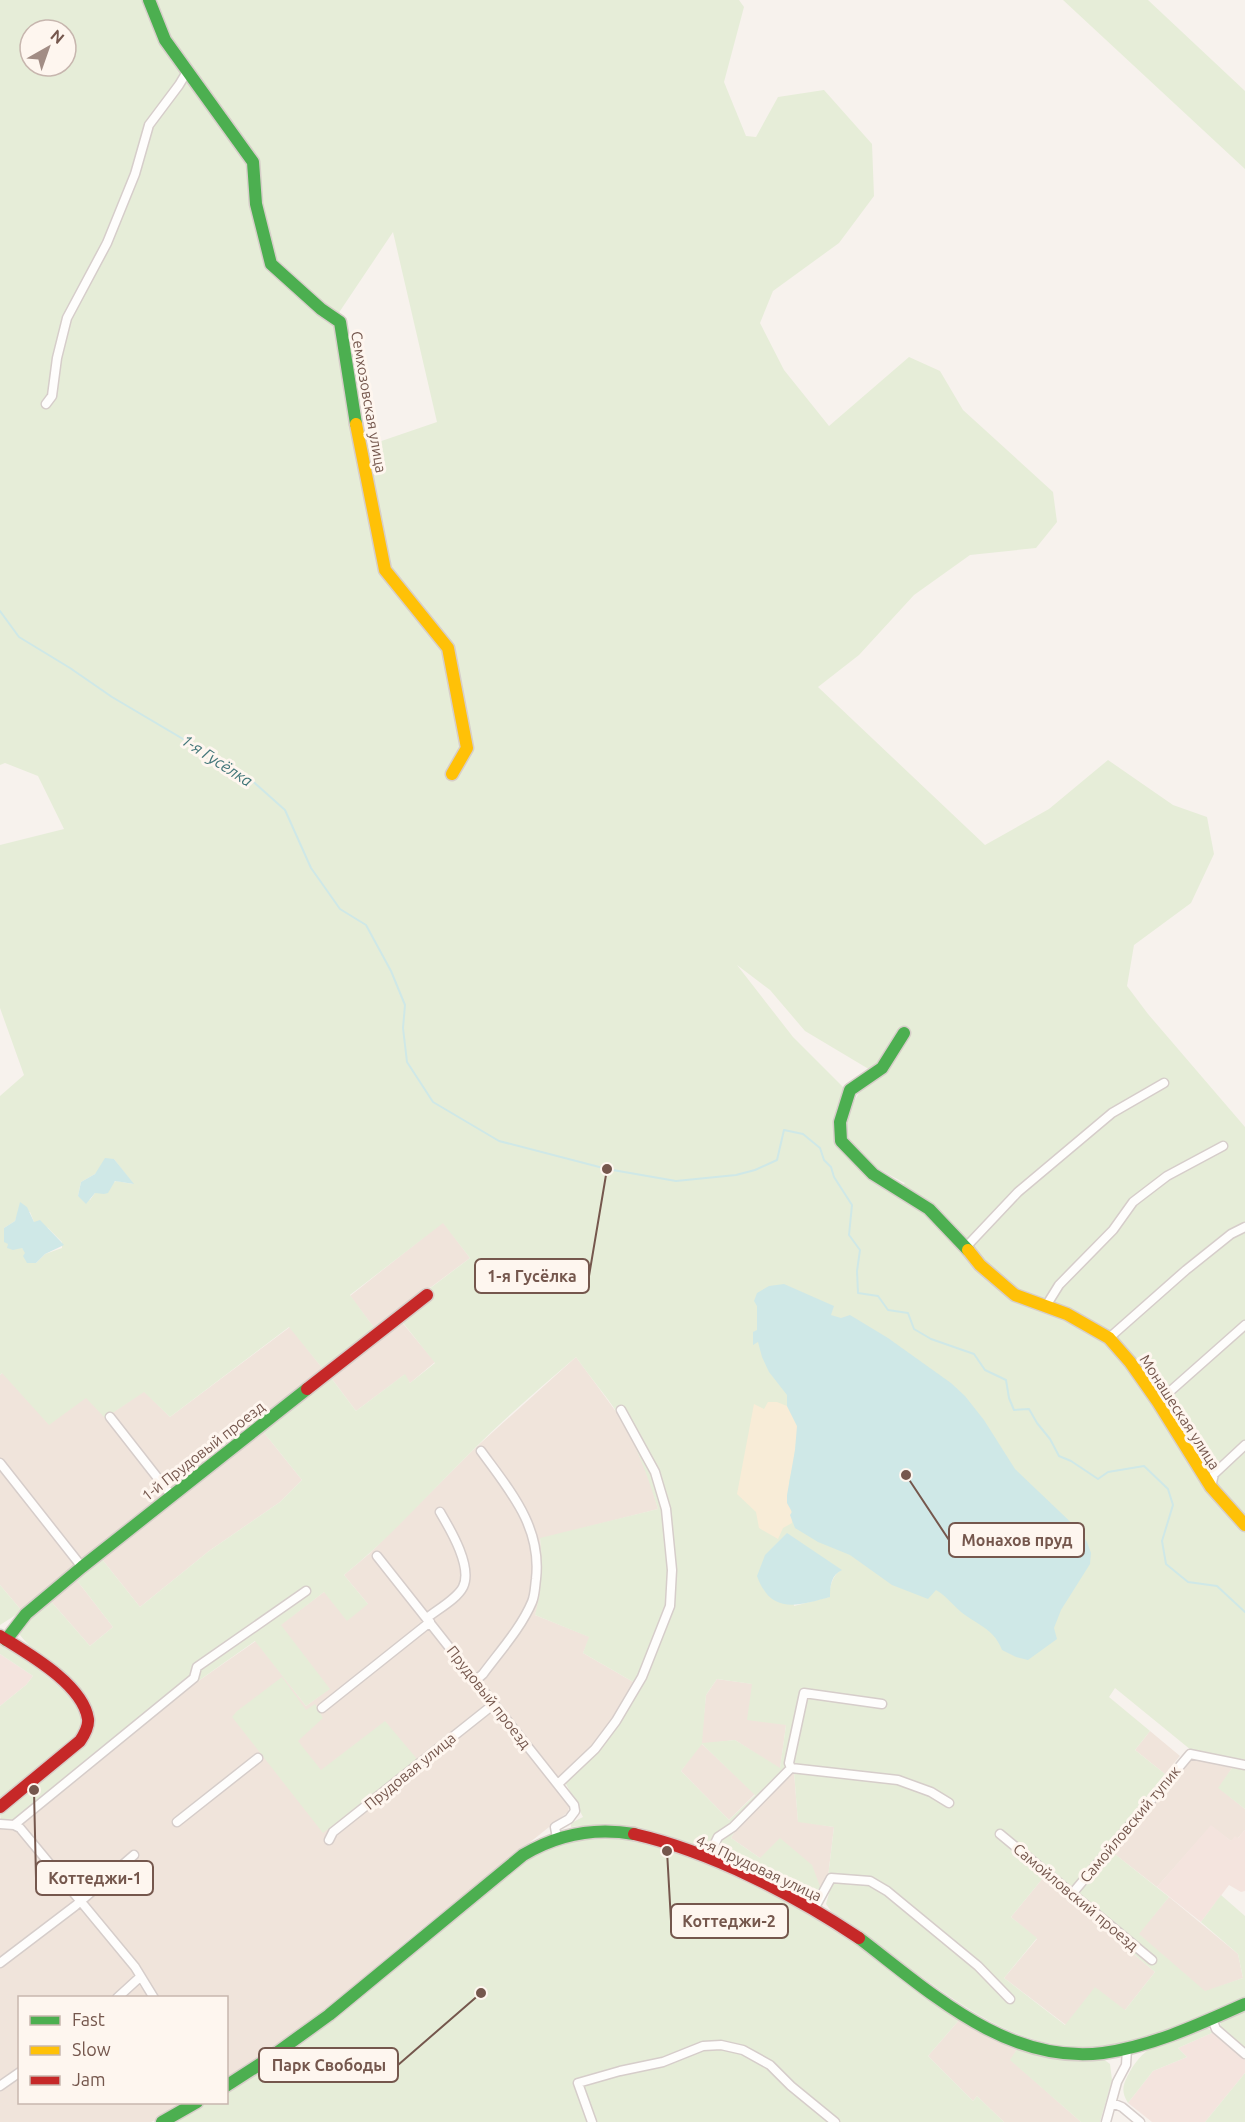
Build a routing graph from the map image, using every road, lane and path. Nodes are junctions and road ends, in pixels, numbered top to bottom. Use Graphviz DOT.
graph roads {
  1 [pos="149,0"];
  2 [pos="188,70"];
  3 [pos="46,404"];
  4 [pos="452,774"];
  5 [pos="904,1033"];
  6 [pos="1164,1083"];
  7 [pos="1223,1146"];
  8 [pos="1245,1227"];
  9 [pos="966,1247"];
  10 [pos="427,1295"];
  11 [pos="1046,1306"];
  12 [pos="1245,1325"];
  13 [pos="1109,1338"];
  14 [pos="1158,1402"];
  15 [pos="621,1410"];
  16 [pos="110,1418"];
  17 [pos="1245,1445"];
  18 [pos="481,1451"];
  19 [pos="0,1463"];
  20 [pos="1211,1487"];
  21 [pos="171,1496"];
  22 [pos="440,1512"];
  23 [pos="1245,1525"];
  24 [pos="377,1556"];
  25 [pos="82,1568"];
  26 [pos="306,1591"];
  27 [pos="429,1620"];
  28 [pos="3,1638"];
  29 [pos="475,1681"];
  30 [pos="494,1704"];
  31 [pos="882,1704"];
  32 [pos="322,1708"];
  33 [pos="258,1758"];
  34 [pos="1245,1765"];
  35 [pos="791,1768"];
  36 [pos="558,1784"];
  37 [pos="949,1803"];
  38 [pos="0,1807"];
  39 [pos="177,1822"];
  40 [pos="0,1824"];
  41 [pos="14,1825"];
  42 [pos="1000,1833"];
  43 [pos="557,1838"];
  44 [pos="328,1840"];
  45 [pos="134,1855"];
  46 [pos="708,1858"];
  47 [pos="1071,1894"];
  48 [pos="81,1900"];
  49 [pos="814,1910"];
  50 [pos="1152,1960"];
  51 [pos="0,1963"];
  52 [pos="140,1977"];
  53 [pos="119,1996"];
  54 [pos="153,1996"];
  55 [pos="1010,1999"];
  56 [pos="1245,2004"];
  57 [pos="1212,2019"];
  58 [pos="1127,2049"];
  59 [pos="1245,2054"];
  60 [pos="18,2073"];
  61 [pos="228,2085"];
  62 [pos="0,2086"];
  63 [pos="1112,2103"];
  64 [pos="195,2104"];
  65 [pos="162,2122"];
  66 [pos="592,2122"];
  67 [pos="835,2122"];
  68 [pos="1106,2122"];
  69 [pos="1140,2122"];
  1 -- 2 [label="street, Семхозовская улица"];
  2 -- 3 [label="street"];
  2 -- 4 [label="street, Семхозовская улица"];
  5 -- 9 [label="street, Монашеская улица"];
  6 -- 9 [label="street"];
  7 -- 11 [label="street"];
  8 -- 13 [label="street"];
  9 -- 11 [label="street, Монашеская улица"];
  10 -- 21 [label="street, 1-й Прудовый проезд"];
  11 -- 13 [label="street, Монашеская улица"];
  12 -- 14 [label="street"];
  13 -- 14 [label="street, Монашеская улица"];
  14 -- 20 [label="street, Монашеская улица"];
  15 -- 36 [label="street"];
  16 -- 21 [label="street"];
  17 -- 20 [label="street"];
  18 -- 29 [label="street"];
  19 -- 25 [label="street"];
  20 -- 23 [label="street, Монашеская улица"];
  21 -- 25 [label="street, 1-й Прудовый проезд"];
  22 -- 27 [label="street"];
  24 -- 27 [label="street, Прудовый проезд"];
  25 -- 28 [label="street, 1-й Прудовый проезд"];
  26 -- 41 [label="street"];
  27 -- 29 [label="street, Прудовый проезд"];
  27 -- 32 [label="street"];
  28 -- 38 [label="street"];
  29 -- 30 [label="street, Прудовый проезд"];
  30 -- 36 [label="street, Прудовый проезд"];
  30 -- 44 [label="street, Прудовая улица"];
  31 -- 35 [label="street"];
  33 -- 39 [label="street"];
  34 -- 47 [label="street, Самойловский тупик"];
  35 -- 37 [label="street"];
  35 -- 46 [label="street"];
  36 -- 43 [label="street, Прудовый проезд"];
  40 -- 41 [label="street"];
  41 -- 48 [label="street"];
  42 -- 47 [label="street, Самойловский проезд"];
  43 -- 46 [label="street, 4-я Прудовая улица"];
  43 -- 61 [label="street, 4-я Прудовая улица"];
  45 -- 48 [label="street"];
  46 -- 49 [label="street, 4-я Прудовая улица"];
  47 -- 50 [label="street, Самойловский проезд"];
  48 -- 51 [label="street"];
  48 -- 52 [label="street"];
  49 -- 55 [label="street"];
  49 -- 58 [label="street, 4-я Прудовая улица"];
  52 -- 53 [label="street"];
  52 -- 54 [label="street"];
  56 -- 57 [label="street, 4-я Прудовая улица"];
  57 -- 58 [label="street, 4-я Прудовая улица"];
  57 -- 59 [label="street"];
  58 -- 63 [label="street"];
  60 -- 62 [label="street"];
  63 -- 68 [label="street"];
  63 -- 69 [label="street"];
  64 -- 65 [label="street"];
  66 -- 67 [label="street"];
}
